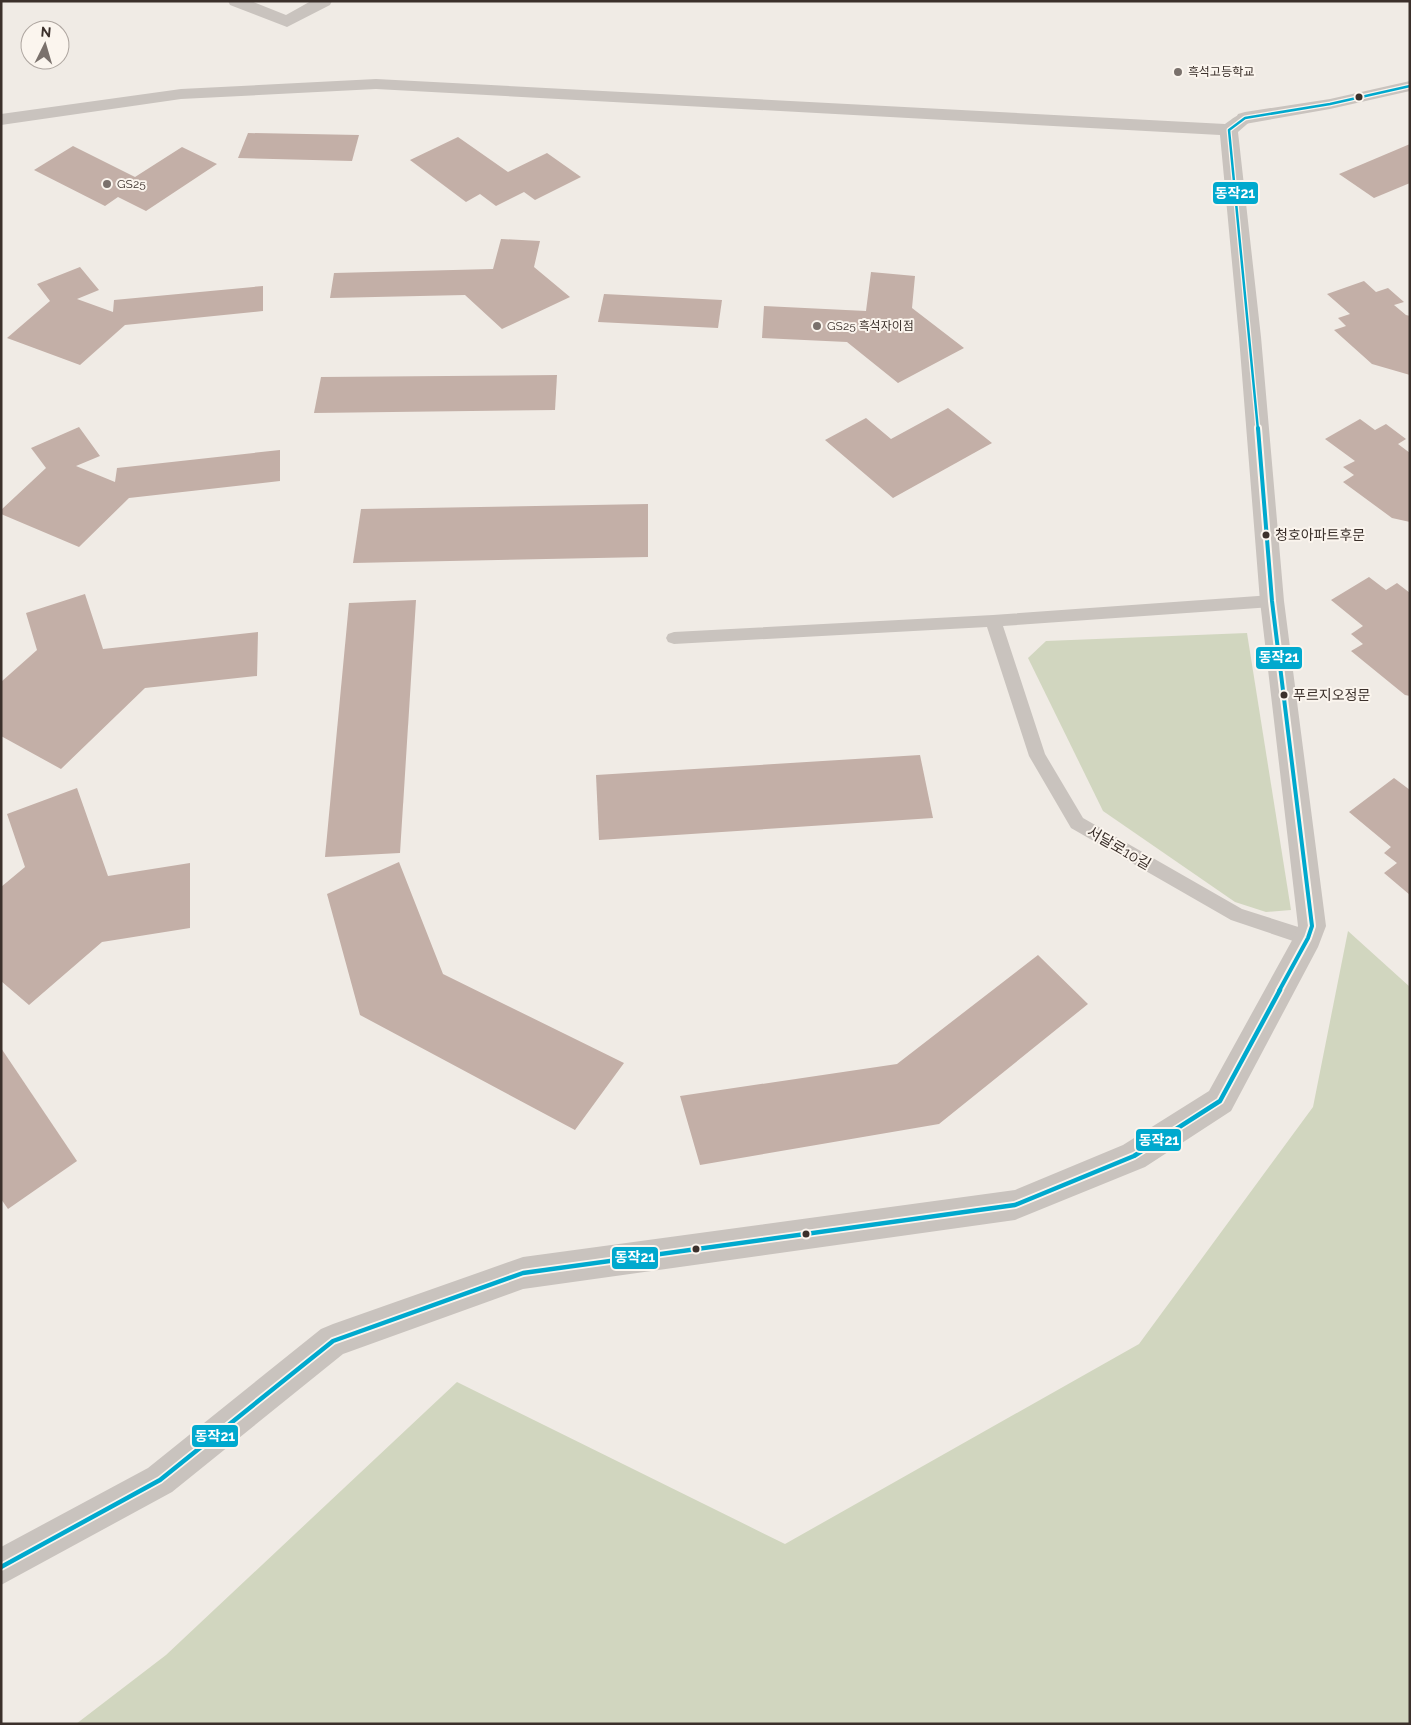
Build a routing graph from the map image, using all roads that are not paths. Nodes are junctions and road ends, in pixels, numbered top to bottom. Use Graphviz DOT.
graph roads {
  1 [pos="236,1"];
  2 [pos="324,1"];
  3 [pos="1410,86"];
  4 [pos="1,120"];
  5 [pos="1237,124"];
  6 [pos="1272,601"];
  7 [pos="993,621"];
  8 [pos="674,638"];
  9 [pos="1310,932"];
  10 [pos="1,1567"];
  1 -- 2 [label="street"];
  3 -- 5 [label="street"];
  4 -- 5 [label="street"];
  5 -- 6 [label="street"];
  6 -- 7 [label="lane"];
  6 -- 9 [label="street"];
  7 -- 8 [label="lane"];
  7 -- 9 [label="lane, 서달로10길"];
  9 -- 10 [label="street"];
}
